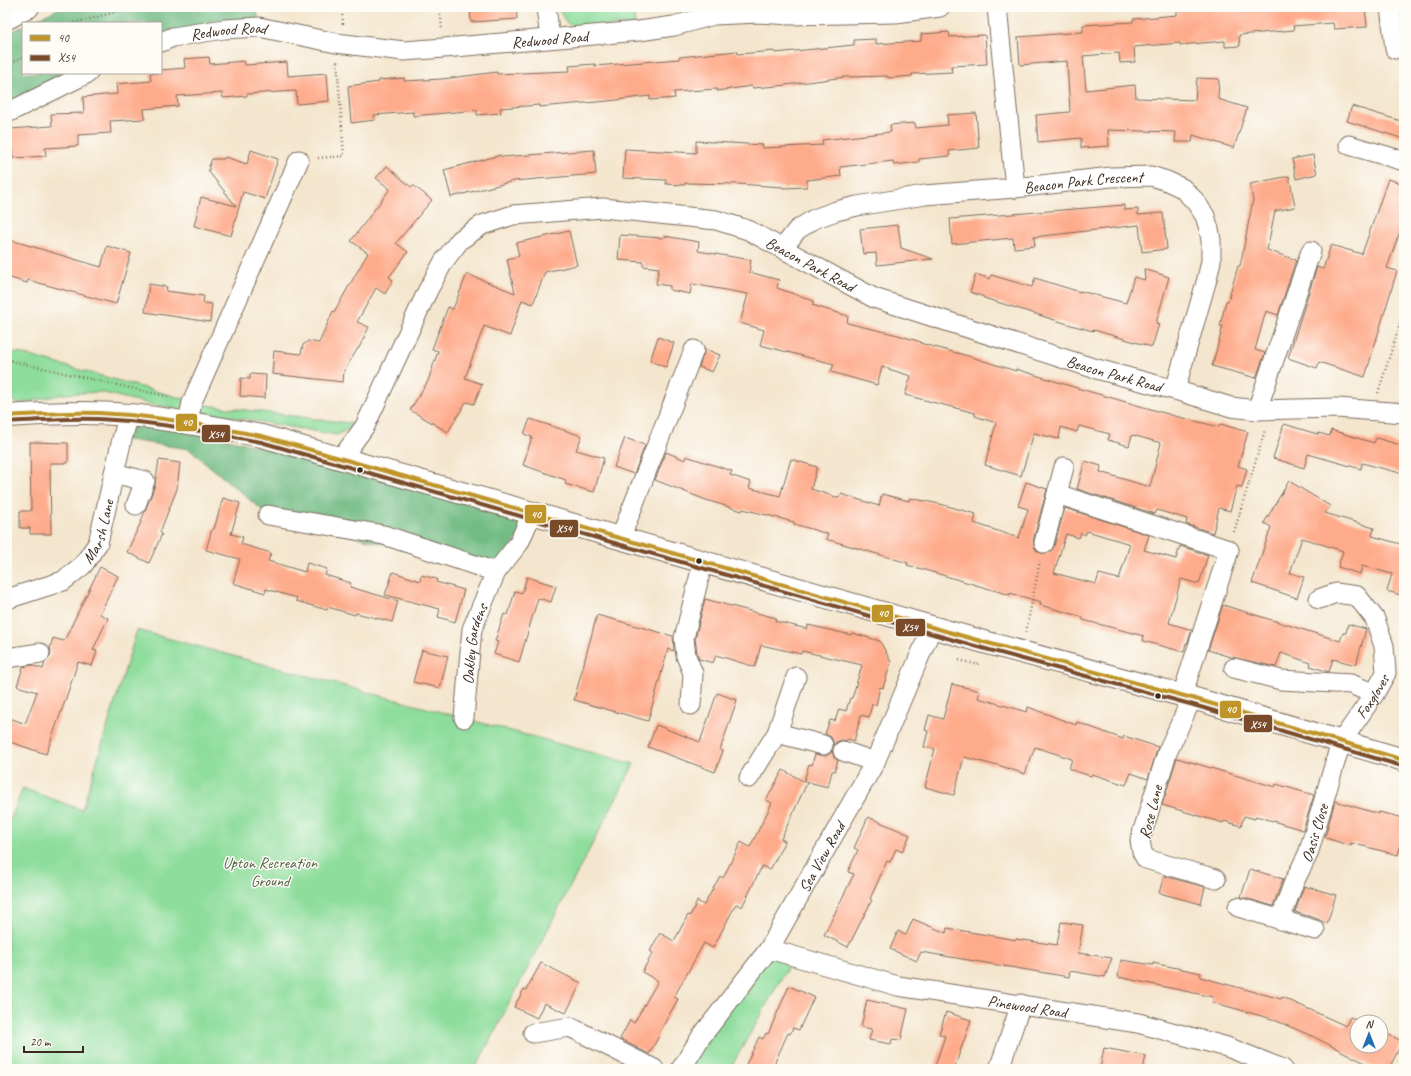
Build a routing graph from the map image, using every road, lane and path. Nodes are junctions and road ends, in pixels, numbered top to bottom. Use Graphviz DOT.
graph roads {
  1 [pos="28,7"];
  2 [pos="134,7"];
  3 [pos="546,7"];
  4 [pos="940,7"];
  5 [pos="997,7"];
  6 [pos="1390,7"];
  7 [pos="790,11"];
  8 [pos="7,18"];
  9 [pos="78,22"];
  10 [pos="550,38"];
  11 [pos="162,42"];
  12 [pos="336,43"];
  13 [pos="1395,49"];
  14 [pos="22,58"];
  15 [pos="7,65"];
  16 [pos="86,74"];
  17 [pos="7,114"];
  18 [pos="1349,145"];
  19 [pos="299,160"];
  20 [pos="1404,161"];
  21 [pos="1015,188"];
  22 [pos="782,248"];
  23 [pos="1311,251"];
  24 [pos="1404,311"];
  25 [pos="694,350"];
  26 [pos="7,360"];
  27 [pos="1175,390"];
  28 [pos="1264,410"];
  29 [pos="1372,410"];
  30 [pos="190,412"];
  31 [pos="1404,413"];
  32 [pos="129,415"];
  33 [pos="7,416"];
  34 [pos="341,459"];
  35 [pos="1064,467"];
  36 [pos="114,473"];
  37 [pos="1057,494"];
  38 [pos="136,504"];
  39 [pos="532,513"];
  40 [pos="268,515"];
  41 [pos="620,539"];
  42 [pos="1044,543"];
  43 [pos="1229,550"];
  44 [pos="703,562"];
  45 [pos="496,572"];
  46 [pos="7,599"];
  47 [pos="1319,599"];
  48 [pos="932,627"];
  49 [pos="1022,652"];
  50 [pos="40,653"];
  51 [pos="7,658"];
  52 [pos="1234,668"];
  53 [pos="796,676"];
  54 [pos="1374,694"];
  55 [pos="1187,697"];
  56 [pos="691,705"];
  57 [pos="464,718"];
  58 [pos="777,733"];
  59 [pos="1341,742"];
  60 [pos="822,745"];
  61 [pos="844,751"];
  62 [pos="1404,760"];
  63 [pos="875,762"];
  64 [pos="749,778"];
  65 [pos="1216,879"];
  66 [pos="1238,907"];
  67 [pos="1280,920"];
  68 [pos="1315,930"];
  69 [pos="769,949"];
  70 [pos="1021,1004"];
  71 [pos="533,1034"];
  72 [pos="1277,1068"];
  73 [pos="654,1069"];
  74 [pos="681,1069"];
  75 [pos="999,1069"];
  1 -- 8 [label="main road"];
  2 -- 9 [label="path"];
  3 -- 10 [label="street"];
  4 -- 7 [label="street, Redwood Road"];
  5 -- 21 [label="street"];
  6 -- 13 [label="street"];
  7 -- 10 [label="street, Redwood Road"];
  10 -- 12 [label="street, Redwood Road"];
  11 -- 12 [label="street, Redwood Road"];
  12 -- 19 [label="path"];
  14 -- 15 [label="path"];
  16 -- 17 [label="street"];
  18 -- 20 [label="street"];
  19 -- 30 [label="street"];
  21 -- 22 [label="street, Beacon Park Crescent"];
  21 -- 27 [label="street, Beacon Park Crescent"];
  22 -- 27 [label="street, Beacon Park Road"];
  22 -- 34 [label="street, Beacon Park Road"];
  23 -- 28 [label="street"];
  24 -- 29 [label="path"];
  25 -- 41 [label="street"];
  26 -- 30 [label="path"];
  27 -- 28 [label="street, Beacon Park Road"];
  28 -- 29 [label="street, Beacon Park Road"];
  28 -- 43 [label="path"];
  29 -- 31 [label="street, Beacon Park Road"];
  30 -- 32 [label="main road"];
  30 -- 34 [label="main road"];
  32 -- 33 [label="main road"];
  32 -- 36 [label="street, Marsh Lane"];
  34 -- 39 [label="main road"];
  35 -- 37 [label="street"];
  36 -- 38 [label="street"];
  36 -- 46 [label="street, Marsh Lane"];
  37 -- 42 [label="street"];
  37 -- 43 [label="street"];
  39 -- 41 [label="main road"];
  39 -- 45 [label="street, Oakley Gardens"];
  40 -- 45 [label="street"];
  41 -- 44 [label="main road"];
  42 -- 49 [label="path"];
  43 -- 55 [label="street"];
  44 -- 48 [label="main road"];
  44 -- 56 [label="street"];
  45 -- 57 [label="street, Oakley Gardens"];
  47 -- 54 [label="street, Foxgloves"];
  48 -- 49 [label="main road"];
  48 -- 63 [label="street, Sea View Road"];
  49 -- 55 [label="main road"];
  50 -- 51 [label="street"];
  52 -- 54 [label="street"];
  53 -- 58 [label="street"];
  54 -- 59 [label="street, Foxgloves"];
  55 -- 59 [label="main road"];
  55 -- 65 [label="street, Rose Lane"];
  58 -- 60 [label="street"];
  58 -- 64 [label="street"];
  59 -- 62 [label="main road"];
  59 -- 67 [label="street, Oasis Close"];
  61 -- 63 [label="street"];
  63 -- 69 [label="street, Sea View Road"];
  66 -- 67 [label="street"];
  67 -- 68 [label="street"];
  69 -- 70 [label="street, Pinewood Road"];
  69 -- 74 [label="street, Sea View Road"];
  70 -- 72 [label="street, Pinewood Road"];
  70 -- 75 [label="street"];
  71 -- 73 [label="street"];
}
